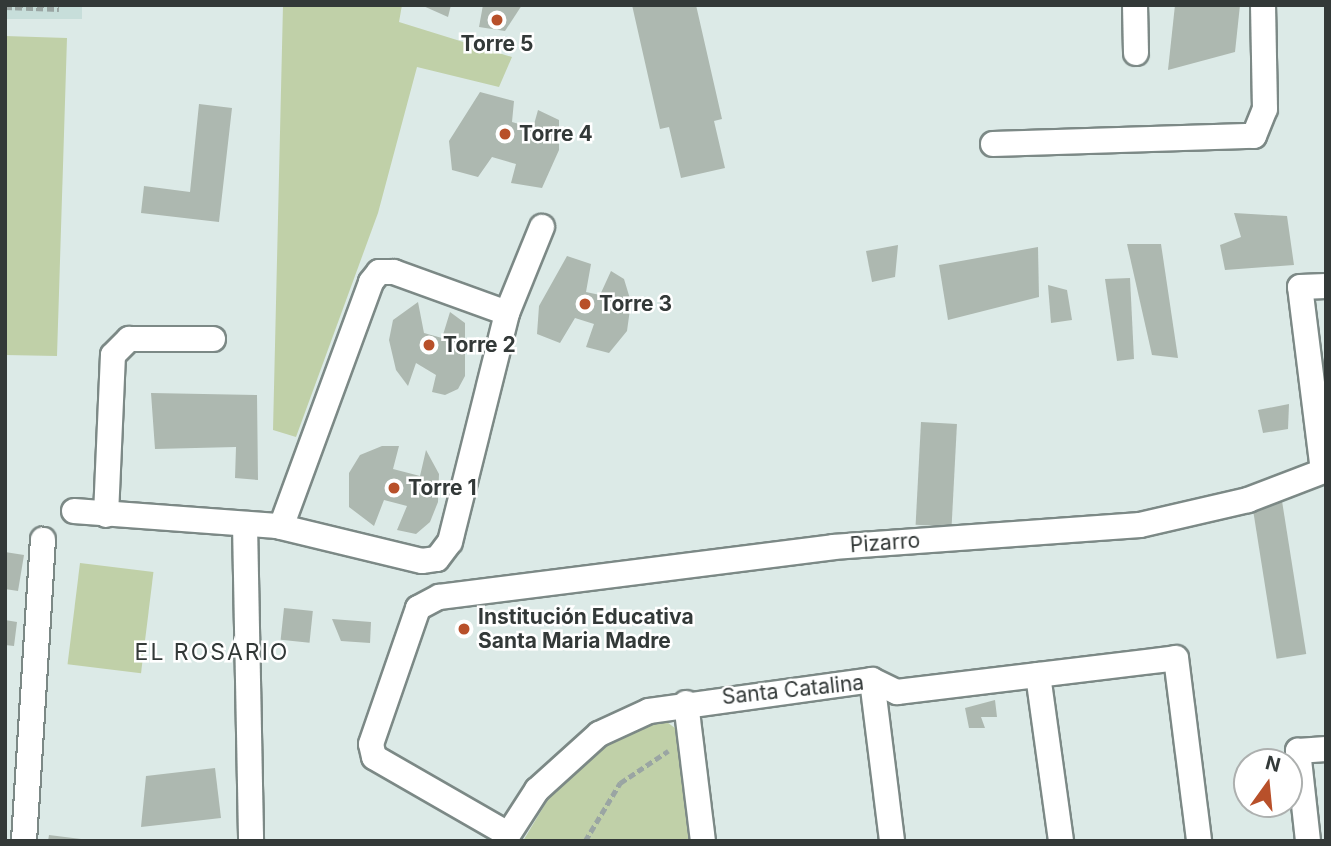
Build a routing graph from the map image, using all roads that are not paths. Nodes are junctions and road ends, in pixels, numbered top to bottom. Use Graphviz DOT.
graph roads {
  1 [pos="1135,5"];
  2 [pos="1263,5"];
  3 [pos="1136,53"];
  4 [pos="993,144"];
  5 [pos="542,227"];
  6 [pos="1326,286"];
  7 [pos="507,313"];
  8 [pos="213,339"];
  9 [pos="1317,376"];
  10 [pos="1324,470"];
  11 [pos="74,512"];
  12 [pos="106,515"];
  13 [pos="245,524"];
  14 [pos="281,527"];
  15 [pos="43,540"];
  16 [pos="1038,676"];
  17 [pos="872,680"];
  18 [pos="686,703"];
  19 [pos="1326,749"];
  20 [pos="505,837"];
  21 [pos="24,841"];
  22 [pos="251,841"];
  23 [pos="703,841"];
  24 [pos="892,841"];
  25 [pos="1061,841"];
  26 [pos="1199,841"];
  27 [pos="1308,841"];
  1 -- 3 [label="street"];
  2 -- 4 [label="street"];
  5 -- 7 [label="street"];
  6 -- 9 [label="street"];
  7 -- 14 [label="street"];
  7 -- 14 [label="street"];
  8 -- 12 [label="street"];
  9 -- 10 [label="street"];
  10 -- 20 [label="street, Pizarro"];
  11 -- 12 [label="street"];
  12 -- 13 [label="street"];
  13 -- 14 [label="street"];
  13 -- 22 [label="street"];
  15 -- 21 [label="street"];
  16 -- 17 [label="street, Santa Catalina"];
  16 -- 25 [label="street"];
  16 -- 26 [label="street, Santa Catalina"];
  17 -- 18 [label="street, Santa Catalina"];
  17 -- 24 [label="street"];
  18 -- 20 [label="street, Santa Catalina"];
  18 -- 23 [label="street"];
  19 -- 27 [label="street"];
}
